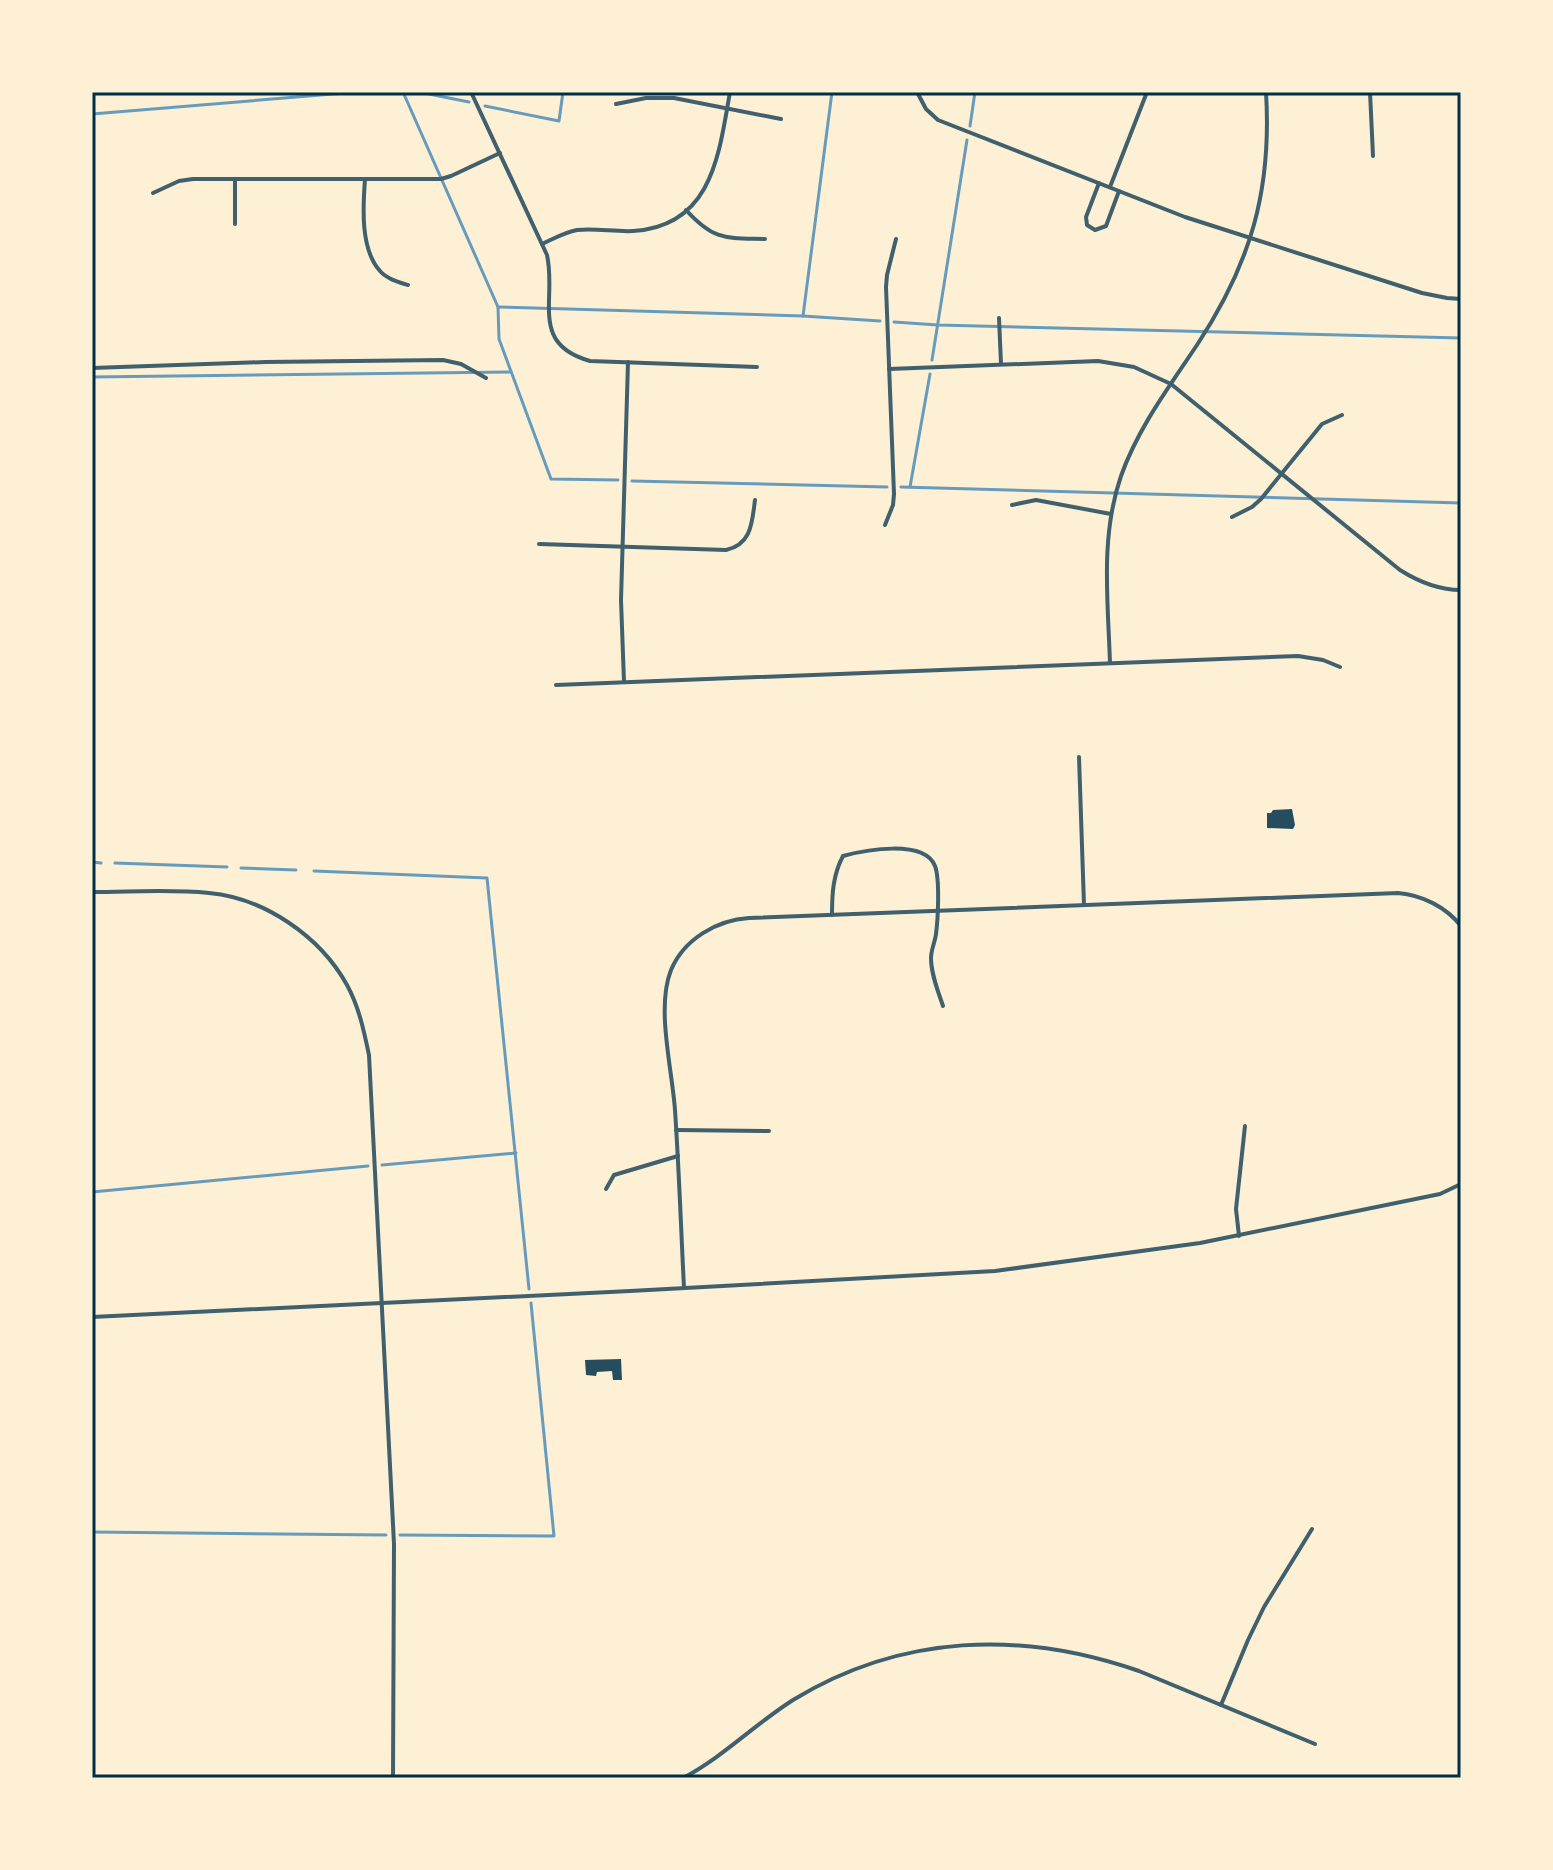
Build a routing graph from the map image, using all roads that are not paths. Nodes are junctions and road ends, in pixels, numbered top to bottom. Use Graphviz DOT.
graph roads {
  1 [pos="471,92"];
  2 [pos="730,92"];
  3 [pos="917,92"];
  4 [pos="1147,92"];
  5 [pos="1266,92"];
  6 [pos="1370,92"];
  7 [pos="616,104"];
  8 [pos="727,109"];
  9 [pos="781,119"];
  10 [pos="500,153"];
  11 [pos="1373,156"];
  12 [pos="235,179"];
  13 [pos="365,179"];
  14 [pos="1099,183"];
  15 [pos="1110,187"];
  16 [pos="1119,191"];
  17 [pos="153,193"];
  18 [pos="686,210"];
  19 [pos="235,224"];
  20 [pos="765,239"];
  21 [pos="896,239"];
  22 [pos="1250,239"];
  23 [pos="542,244"];
  24 [pos="408,285"];
  25 [pos="1461,299"];
  26 [pos="999,318"];
  27 [pos="628,362"];
  28 [pos="1001,364"];
  29 [pos="757,367"];
  30 [pos="92,368"];
  31 [pos="889,369"];
  32 [pos="486,378"];
  33 [pos="1171,384"];
  34 [pos="1342,415"];
  35 [pos="1281,474"];
  36 [pos="755,500"];
  37 [pos="1012,505"];
  38 [pos="1111,514"];
  39 [pos="1232,517"];
  40 [pos="885,525"];
  41 [pos="539,544"];
  42 [pos="623,547"];
  43 [pos="1461,590"];
  44 [pos="1110,663"];
  45 [pos="1340,667"];
  46 [pos="624,682"];
  47 [pos="556,685"];
  48 [pos="1079,757"];
  49 [pos="92,892"];
  50 [pos="1084,905"];
  51 [pos="937,911"];
  52 [pos="832,915"];
  53 [pos="1461,926"];
  54 [pos="943,1006"];
  55 [pos="1245,1126"];
  56 [pos="676,1130"];
  57 [pos="769,1131"];
  58 [pos="678,1156"];
  59 [pos="1461,1184"];
  60 [pos="606,1189"];
  61 [pos="1239,1236"];
  62 [pos="684,1288"];
  63 [pos="382,1303"];
  64 [pos="92,1317"];
  65 [pos="1312,1529"];
  66 [pos="1221,1705"];
  67 [pos="1315,1744"];
  68 [pos="686,1777"];
  69 [pos="393,1778"];
  1 -- 10 [label="street"];
  2 -- 8 [label="street"];
  3 -- 14 [label="street"];
  4 -- 15 [label="street"];
  5 -- 22 [label="street"];
  6 -- 11 [label="street"];
  7 -- 8 [label="street"];
  8 -- 9 [label="street"];
  8 -- 18 [label="street"];
  10 -- 13 [label="street"];
  10 -- 23 [label="street"];
  12 -- 13 [label="street"];
  12 -- 17 [label="street"];
  12 -- 19 [label="street"];
  13 -- 24 [label="street"];
  14 -- 15 [label="street"];
  14 -- 16 [label="street"];
  15 -- 16 [label="street"];
  16 -- 22 [label="street"];
  18 -- 20 [label="street"];
  18 -- 23 [label="street"];
  21 -- 31 [label="street"];
  22 -- 25 [label="street"];
  22 -- 33 [label="street"];
  23 -- 27 [label="street"];
  26 -- 28 [label="street"];
  27 -- 29 [label="street"];
  27 -- 42 [label="street"];
  28 -- 31 [label="street"];
  28 -- 33 [label="street"];
  30 -- 32 [label="street"];
  31 -- 40 [label="street"];
  33 -- 35 [label="street"];
  33 -- 38 [label="street"];
  34 -- 35 [label="street"];
  35 -- 39 [label="street"];
  35 -- 43 [label="street"];
  36 -- 42 [label="street"];
  37 -- 38 [label="street"];
  38 -- 44 [label="street"];
  41 -- 42 [label="street"];
  42 -- 46 [label="street"];
  44 -- 45 [label="street"];
  44 -- 46 [label="street"];
  46 -- 47 [label="street"];
  48 -- 50 [label="street"];
  49 -- 63 [label="street"];
  50 -- 51 [label="street"];
  50 -- 53 [label="street"];
  51 -- 52 [label="street"];
  51 -- 52 [label="street"];
  51 -- 54 [label="street"];
  52 -- 56 [label="street"];
  55 -- 61 [label="street"];
  56 -- 57 [label="street"];
  56 -- 58 [label="street"];
  58 -- 60 [label="street"];
  58 -- 62 [label="street"];
  59 -- 61 [label="street"];
  61 -- 62 [label="street"];
  62 -- 63 [label="street"];
  63 -- 64 [label="street"];
  63 -- 69 [label="street"];
  65 -- 66 [label="street"];
  66 -- 67 [label="street"];
  66 -- 68 [label="street"];
}
